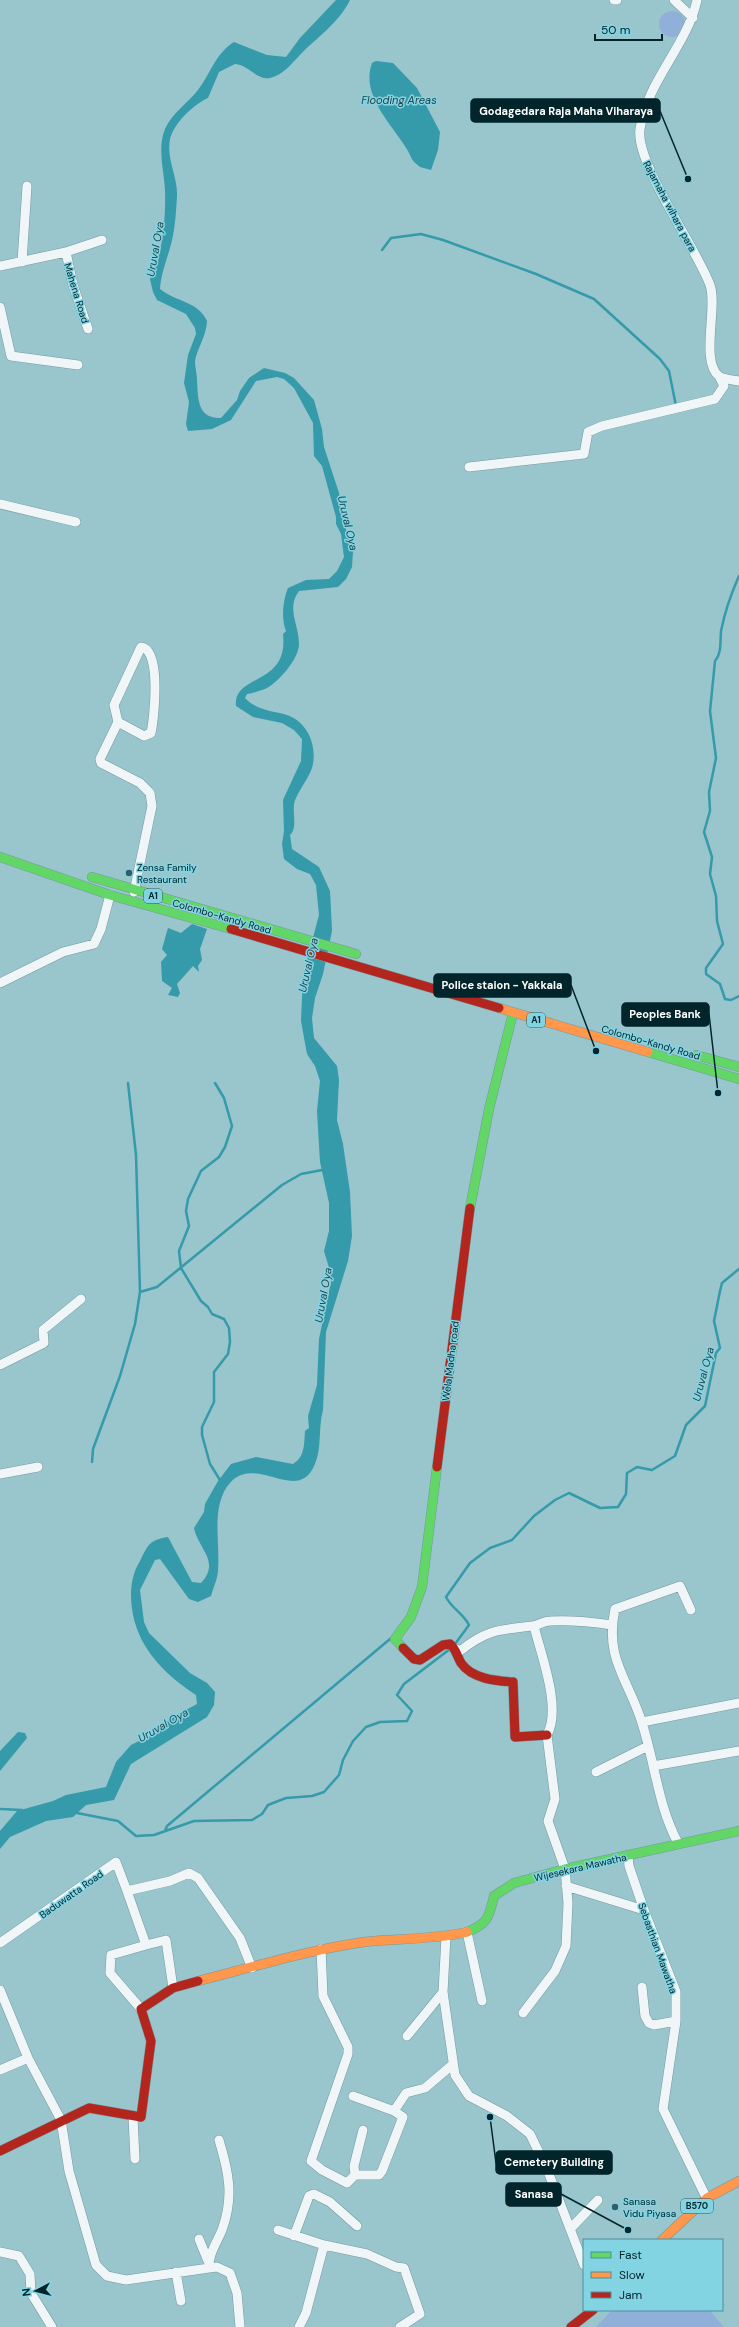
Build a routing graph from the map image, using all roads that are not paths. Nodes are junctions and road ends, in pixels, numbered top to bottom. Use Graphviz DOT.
graph roads {
  1 [pos="674,0"];
  2 [pos="697,0"];
  3 [pos="693,18"];
  4 [pos="28,186"];
  5 [pos="102,240"];
  6 [pos="66,252"];
  7 [pos="22,262"];
  8 [pos="0,266"];
  9 [pos="0,308"];
  10 [pos="88,329"];
  11 [pos="78,365"];
  12 [pos="719,376"];
  13 [pos="739,381"];
  14 [pos="469,467"];
  15 [pos="0,504"];
  16 [pos="76,522"];
  17 [pos="118,722"];
  18 [pos="10,850"];
  19 [pos="0,857"];
  20 [pos="52,865"];
  21 [pos="82,874"];
  22 [pos="134,891"];
  23 [pos="110,895"];
  24 [pos="132,901"];
  25 [pos="364,957"];
  26 [pos="394,967"];
  27 [pos="0,983"];
  28 [pos="464,988"];
  29 [pos="462,998"];
  30 [pos="512,1013"];
  31 [pos="579,1021"];
  32 [pos="686,1052"];
  33 [pos="739,1067"];
  34 [pos="739,1079"];
  35 [pos="82,1299"];
  36 [pos="0,1365"];
  37 [pos="38,1467"];
  38 [pos="0,1474"];
  39 [pos="691,1610"];
  40 [pos="612,1625"];
  41 [pos="534,1626"];
  42 [pos="453,1646"];
  43 [pos="739,1703"];
  44 [pos="642,1722"];
  45 [pos="547,1735"];
  46 [pos="648,1746"];
  47 [pos="739,1751"];
  48 [pos="653,1766"];
  49 [pos="596,1772"];
  50 [pos="739,1831"];
  51 [pos="678,1843"];
  52 [pos="628,1856"];
  53 [pos="565,1869"];
  54 [pos="566,1886"];
  55 [pos="127,1891"];
  56 [pos="644,1910"];
  57 [pos="467,1932"];
  58 [pos="446,1937"];
  59 [pos="0,1943"];
  60 [pos="146,1945"];
  61 [pos="321,1949"];
  62 [pos="252,1968"];
  63 [pos="642,1987"];
  64 [pos="173,1988"];
  65 [pos="0,1990"];
  66 [pos="443,1992"];
  67 [pos="482,2001"];
  68 [pos="141,2010"];
  69 [pos="523,2012"];
  70 [pos="676,2021"];
  71 [pos="407,2036"];
  72 [pos="28,2058"];
  73 [pos="452,2065"];
  74 [pos="0,2070"];
  75 [pos="353,2096"];
  76 [pos="394,2111"];
  77 [pos="132,2117"];
  78 [pos="59,2122"];
  79 [pos="363,2130"];
  80 [pos="219,2140"];
  81 [pos="0,2151"];
  82 [pos="135,2159"];
  83 [pos="579,2161"];
  84 [pos="547,2169"];
  85 [pos="355,2175"];
  86 [pos="739,2181"];
  87 [pos="707,2199"];
  88 [pos="598,2200"];
  89 [pos="357,2226"];
  90 [pos="570,2229"];
  91 [pos="278,2230"];
  92 [pos="294,2236"];
  93 [pos="199,2239"];
  94 [pos="663,2239"];
  95 [pos="324,2246"];
  96 [pos="0,2252"];
  97 [pos="583,2262"];
  98 [pos="209,2264"];
  99 [pos="176,2272"];
  100 [pos="182,2301"];
  101 [pos="592,2311"];
  102 [pos="52,2327"];
  103 [pos="240,2327"];
  104 [pos="299,2327"];
  105 [pos="400,2327"];
  106 [pos="571,2327"];
  1 -- 3 [label="street"];
  2 -- 3 [label="street, Rajamaha wihara para"];
  3 -- 12 [label="street, Rajamaha wihara para"];
  4 -- 7 [label="street"];
  5 -- 6 [label="street"];
  6 -- 7 [label="street, Mahena Road"];
  6 -- 10 [label="street, Mahena Road"];
  7 -- 8 [label="street, Mahena Road"];
  9 -- 11 [label="street"];
  12 -- 13 [label="street"];
  12 -- 14 [label="street"];
  15 -- 16 [label="street"];
  17 -- 17 [label="street"];
  17 -- 22 [label="street"];
  18 -- 20 [label="main road"];
  19 -- 23 [label="main road, Colombo-Kandy Road / A1"];
  21 -- 22 [label="main road, Colombo-Kandy Road / A1"];
  22 -- 24 [label="street"];
  22 -- 25 [label="main road, Colombo-Kandy Road / A1"];
  23 -- 24 [label="main road, Colombo-Kandy Road / A1"];
  23 -- 27 [label="street"];
  24 -- 29 [label="main road, Colombo-Kandy Road / A1"];
  26 -- 28 [label="main road, A1"];
  28 -- 29 [label="main road"];
  28 -- 31 [label="main road, A1"];
  29 -- 30 [label="main road, Colombo-Kandy Road / A1"];
  30 -- 34 [label="main road, Colombo-Kandy Road / A1"];
  30 -- 42 [label="main road, Wela Madha road"];
  32 -- 33 [label="main road, Colombo-Kandy Road"];
  35 -- 36 [label="street"];
  37 -- 38 [label="street"];
  39 -- 40 [label="street"];
  40 -- 41 [label="street"];
  40 -- 44 [label="street"];
  41 -- 42 [label="street"];
  41 -- 45 [label="street"];
  42 -- 45 [label="main road"];
  43 -- 44 [label="street"];
  44 -- 46 [label="street"];
  45 -- 53 [label="street"];
  46 -- 48 [label="street"];
  46 -- 49 [label="street"];
  47 -- 48 [label="street"];
  48 -- 51 [label="street"];
  50 -- 51 [label="main road, Wijesekara Mawatha"];
  51 -- 52 [label="main road, Wijesekara Mawatha"];
  52 -- 53 [label="main road, Wijesekara Mawatha"];
  52 -- 56 [label="street, Sebasthian Mawatha"];
  53 -- 54 [label="street"];
  53 -- 57 [label="main road, Wijesekara Mawatha"];
  54 -- 56 [label="street"];
  54 -- 69 [label="street"];
  55 -- 59 [label="street, Baduwatta Road"];
  55 -- 60 [label="street"];
  55 -- 62 [label="street"];
  56 -- 70 [label="street, Sebasthian Mawatha"];
  57 -- 58 [label="main road, Wijesekara Mawatha"];
  57 -- 67 [label="street"];
  58 -- 61 [label="main road, Wijesekara Mawatha"];
  58 -- 66 [label="street"];
  60 -- 64 [label="street"];
  60 -- 68 [label="street"];
  61 -- 62 [label="main road, Wijesekara Mawatha"];
  61 -- 85 [label="street"];
  62 -- 64 [label="main road, Wijesekara Mawatha"];
  63 -- 70 [label="street"];
  64 -- 68 [label="main road"];
  65 -- 72 [label="street"];
  66 -- 71 [label="street"];
  66 -- 73 [label="street"];
  68 -- 77 [label="main road"];
  70 -- 87 [label="street, Sebasthian Mawatha"];
  72 -- 74 [label="street"];
  72 -- 78 [label="street"];
  73 -- 76 [label="street"];
  73 -- 84 [label="street"];
  75 -- 76 [label="street"];
  76 -- 85 [label="street"];
  77 -- 78 [label="main road"];
  77 -- 82 [label="street"];
  78 -- 81 [label="main road"];
  78 -- 99 [label="street"];
  79 -- 85 [label="street"];
  80 -- 98 [label="street"];
  83 -- 84 [label="street"];
  84 -- 90 [label="street"];
  86 -- 87 [label="main road, B570"];
  87 -- 94 [label="main road, B570"];
  88 -- 90 [label="street"];
  89 -- 92 [label="street"];
  90 -- 97 [label="street"];
  91 -- 92 [label="street"];
  92 -- 95 [label="street"];
  93 -- 98 [label="street"];
  95 -- 104 [label="street"];
  95 -- 105 [label="street"];
  96 -- 102 [label="street"];
  98 -- 99 [label="street"];
  98 -- 103 [label="street"];
  99 -- 100 [label="street"];
  101 -- 106 [label="main road"];
}
